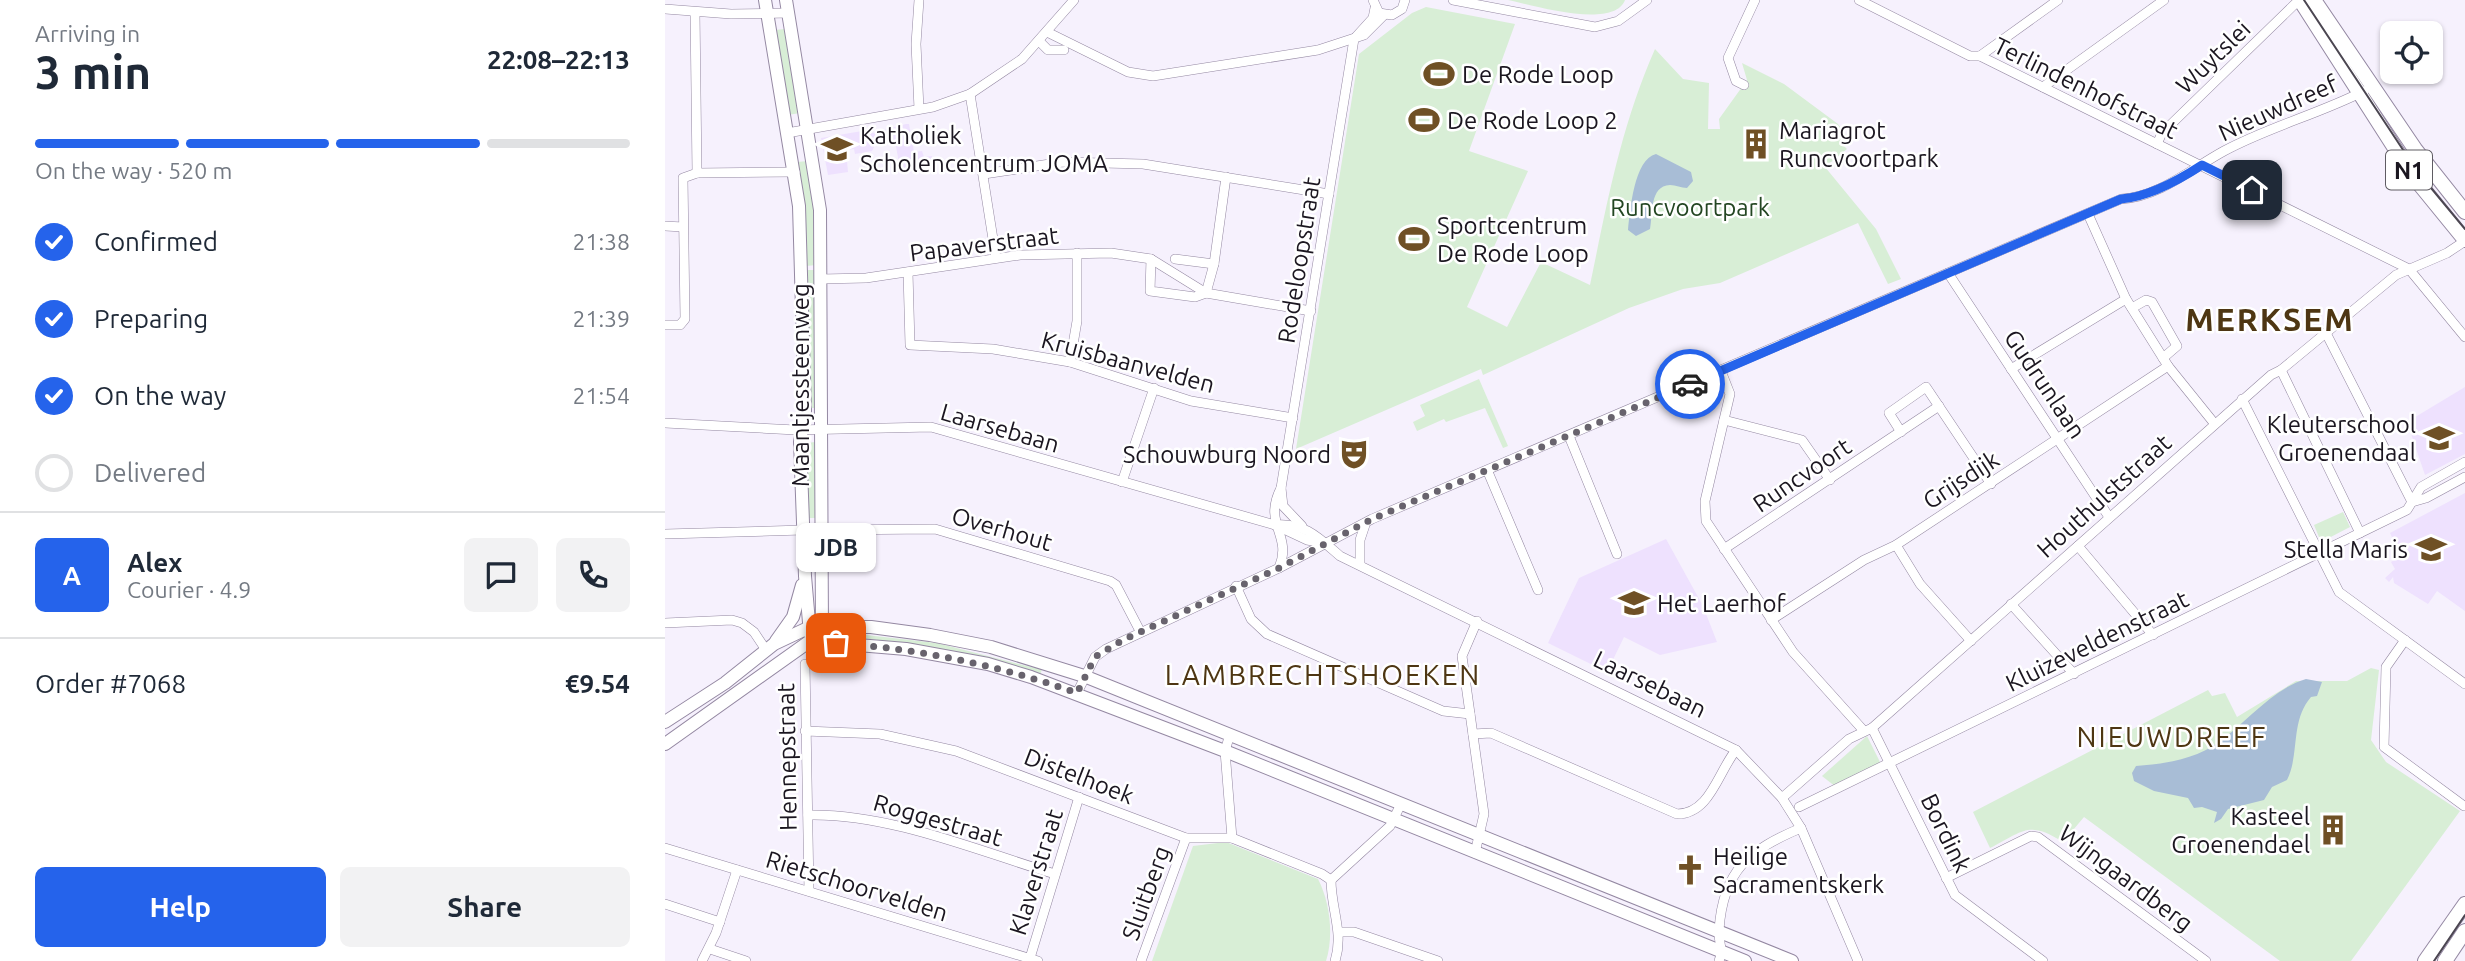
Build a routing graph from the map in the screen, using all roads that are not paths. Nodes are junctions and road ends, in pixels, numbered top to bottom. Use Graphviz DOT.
graph roads {
  1 [pos="765,0"];
  2 [pos="919,0"];
  3 [pos="1074,0"];
  4 [pos="1405,0"];
  5 [pos="1453,0"];
  6 [pos="1647,0"];
  7 [pos="1755,0"];
  8 [pos="1859,0"];
  9 [pos="2058,0"];
  10 [pos="2164,0"];
  11 [pos="2300,0"];
  12 [pos="2314,0"];
  13 [pos="1374,4"];
  14 [pos="1883,5"];
  15 [pos="787,7"];
  16 [pos="665,9"];
  17 [pos="695,12"];
  18 [pos="767,14"];
  19 [pos="1384,15"];
  20 [pos="1047,32"];
  21 [pos="1354,39"];
  22 [pos="1039,41"];
  23 [pos="1064,50"];
  24 [pos="1980,56"];
  25 [pos="1744,85"];
  26 [pos="2043,88"];
  27 [pos="2366,90"];
  28 [pos="970,94"];
  29 [pos="919,109"];
  30 [pos="807,130"];
  31 [pos="787,133"];
  32 [pos="2157,144"];
  33 [pos="2202,165"];
  34 [pos="795,172"];
  35 [pos="697,173"];
  36 [pos="983,174"];
  37 [pos="1226,177"];
  38 [pos="1329,194"];
  39 [pos="2465,212"];
  40 [pos="2088,214"];
  41 [pos="665,226"];
  42 [pos="683,227"];
  43 [pos="2465,241"];
  44 [pos="1077,253"];
  45 [pos="996,258"];
  46 [pos="1151,259"];
  47 [pos="1175,259"];
  48 [pos="1214,264"];
  49 [pos="2409,269"];
  50 [pos="908,272"];
  51 [pos="1948,273"];
  52 [pos="821,279"];
  53 [pos="1206,293"];
  54 [pos="2126,299"];
  55 [pos="2132,308"];
  56 [pos="1311,311"];
  57 [pos="665,325"];
  58 [pos="2326,333"];
  59 [pos="2465,337"];
  60 [pos="1070,362"];
  61 [pos="2165,362"];
  62 [pos="2011,369"];
  63 [pos="2281,370"];
  64 [pos="1721,371"];
  65 [pos="1154,388"];
  66 [pos="2242,399"];
  67 [pos="1939,406"];
  68 [pos="1293,418"];
  69 [pos="1724,420"];
  70 [pos="665,423"];
  71 [pos="2214,423"];
  72 [pos="802,429"];
  73 [pos="821,429"];
  74 [pos="1901,432"];
  75 [pos="1569,436"];
  76 [pos="2060,438"];
  77 [pos="2465,462"];
  78 [pos="1488,471"];
  79 [pos="2465,477"];
  80 [pos="1830,480"];
  81 [pos="1122,482"];
  82 [pos="1991,484"];
  83 [pos="1282,488"];
  84 [pos="2412,502"];
  85 [pos="1283,506"];
  86 [pos="2109,517"];
  87 [pos="1275,525"];
  88 [pos="1365,525"];
  89 [pos="1306,529"];
  90 [pos="803,530"];
  91 [pos="821,530"];
  92 [pos="2360,533"];
  93 [pos="665,534"];
  94 [pos="1325,543"];
  95 [pos="1896,545"];
  96 [pos="2078,546"];
  97 [pos="1724,549"];
  98 [pos="1617,554"];
  99 [pos="2321,554"];
  100 [pos="1360,565"];
  101 [pos="1279,568"];
  102 [pos="804,576"];
  103 [pos="1236,586"];
  104 [pos="1538,590"];
  105 [pos="2011,604"];
  106 [pos="1771,620"];
  107 [pos="1477,621"];
  108 [pos="665,623"];
  109 [pos="817,626"];
  110 [pos="1140,632"];
  111 [pos="2153,635"];
  112 [pos="2405,640"];
  113 [pos="816,641"];
  114 [pos="1971,641"];
  115 [pos="770,647"];
  116 [pos="805,664"];
  117 [pos="2074,674"];
  118 [pos="1084,676"];
  119 [pos="2465,684"];
  120 [pos="1077,693"];
  121 [pos="1470,714"];
  122 [pos="665,722"];
  123 [pos="1868,729"];
  124 [pos="805,731"];
  125 [pos="1230,734"];
  126 [pos="1473,734"];
  127 [pos="665,744"];
  128 [pos="1736,750"];
  129 [pos="1225,751"];
  130 [pos="1890,763"];
  131 [pos="1079,797"];
  132 [pos="1782,797"];
  133 [pos="1401,804"];
  134 [pos="2464,806"];
  135 [pos="1800,807"];
  136 [pos="808,815"];
  137 [pos="1395,819"];
  138 [pos="1801,828"];
  139 [pos="1481,836"];
  140 [pos="1186,838"];
  141 [pos="1232,838"];
  142 [pos="665,848"];
  143 [pos="1475,853"];
  144 [pos="737,870"];
  145 [pos="1055,874"];
  146 [pos="1946,878"];
  147 [pos="1331,880"];
  148 [pos="809,891"];
  149 [pos="665,904"];
  150 [pos="2465,904"];
  151 [pos="720,922"];
  152 [pos="2465,931"];
  153 [pos="1340,932"];
  154 [pos="1719,932"];
  155 [pos="710,949"];
  156 [pos="1721,956"];
  157 [pos="1034,960"];
  158 [pos="702,961"];
  159 [pos="746,961"];
  160 [pos="1141,961"];
  161 [pos="1335,961"];
  162 [pos="1438,961"];
  163 [pos="1745,961"];
  164 [pos="1791,961"];
  165 [pos="1858,961"];
  166 [pos="2043,961"];
  167 [pos="2206,961"];
  168 [pos="2424,961"];
  169 [pos="2445,961"];
  1 -- 18 [label="street, Maantjessteenweg"];
  2 -- 29 [label="street"];
  3 -- 20 [label="street"];
  4 -- 19 [label="street"];
  5 -- 6 [label="street"];
  7 -- 25 [label="street"];
  8 -- 14 [label="street, Terlindenhofstraat"];
  9 -- 24 [label="street"];
  10 -- 26 [label="street"];
  11 -- 27 [label="main road, N1"];
  11 -- 32 [label="street, Wuytslei"];
  12 -- 27 [label="main road, N1"];
  13 -- 19 [label="street"];
  13 -- 21 [label="street"];
  14 -- 24 [label="street, Terlindenhofstraat"];
  15 -- 18 [label="street, Maantjessteenweg"];
  15 -- 30 [label="street, Maantjessteenweg"];
  16 -- 17 [label="street"];
  17 -- 18 [label="street"];
  17 -- 35 [label="street"];
  18 -- 31 [label="street, Maantjessteenweg"];
  19 -- 21 [label="street"];
  20 -- 21 [label="street"];
  20 -- 22 [label="street"];
  21 -- 38 [label="street, Rodeloopstraat"];
  22 -- 23 [label="street"];
  22 -- 28 [label="street"];
  24 -- 26 [label="street, Terlindenhofstraat"];
  26 -- 32 [label="street, Terlindenhofstraat"];
  27 -- 33 [label="street, Nieuwdreef"];
  27 -- 39 [label="main road, N1"];
  27 -- 43 [label="main road, N1"];
  28 -- 29 [label="street"];
  28 -- 36 [label="street"];
  29 -- 30 [label="street"];
  30 -- 31 [label="street"];
  30 -- 52 [label="street, Maantjessteenweg"];
  31 -- 34 [label="street, Maantjessteenweg"];
  32 -- 33 [label="street, Terlindenhofstraat"];
  33 -- 40 [label="street, Nieuwdreef"];
  33 -- 49 [label="street, Terlindenhofstraat"];
  34 -- 35 [label="street"];
  34 -- 72 [label="street, Maantjessteenweg"];
  35 -- 42 [label="street"];
  36 -- 37 [label="street"];
  36 -- 45 [label="street"];
  37 -- 38 [label="street"];
  37 -- 48 [label="street"];
  38 -- 56 [label="street, Rodeloopstraat"];
  40 -- 51 [label="street, Nieuwdreef"];
  40 -- 54 [label="street"];
  41 -- 42 [label="street"];
  42 -- 57 [label="street"];
  43 -- 49 [label="street, Houthulststraat"];
  44 -- 45 [label="street, Papaverstraat"];
  44 -- 46 [label="street, Papaverstraat"];
  44 -- 60 [label="street"];
  45 -- 50 [label="street, Papaverstraat"];
  46 -- 53 [label="street"];
  46 -- 53 [label="street"];
  47 -- 48 [label="street"];
  48 -- 53 [label="street"];
  49 -- 58 [label="street, Houthulststraat"];
  49 -- 59 [label="street"];
  50 -- 52 [label="street, Papaverstraat"];
  50 -- 60 [label="street, Kruisbaanvelden"];
  51 -- 62 [label="street, Gudrunlaan"];
  51 -- 64 [label="street, Nieuwdreef"];
  52 -- 73 [label="street, Maantjessteenweg"];
  53 -- 56 [label="street"];
  54 -- 55 [label="street"];
  54 -- 62 [label="street"];
  55 -- 61 [label="street"];
  55 -- 61 [label="street"];
  56 -- 68 [label="street, Rodeloopstraat"];
  58 -- 63 [label="street, Houthulststraat"];
  58 -- 84 [label="street"];
  60 -- 65 [label="street, Kruisbaanvelden"];
  61 -- 71 [label="street"];
  61 -- 76 [label="street, Grijsdijk"];
  62 -- 76 [label="street, Gudrunlaan"];
  63 -- 66 [label="street, Houthulststraat"];
  63 -- 92 [label="street"];
  64 -- 69 [label="street, Bordink"];
  64 -- 75 [label="street, Nieuwdreef"];
  65 -- 68 [label="street, Kruisbaanvelden"];
  65 -- 81 [label="street"];
  66 -- 71 [label="street, Houthulststraat"];
  66 -- 99 [label="street"];
  67 -- 74 [label="street, Runcvoort"];
  67 -- 74 [label="street"];
  67 -- 82 [label="street"];
  68 -- 83 [label="street, Rodeloopstraat"];
  69 -- 80 [label="street"];
  69 -- 97 [label="street, Bordink"];
  70 -- 72 [label="street, Laarsebaan"];
  71 -- 86 [label="street, Houthulststraat"];
  72 -- 73 [label="street, Laarsebaan"];
  72 -- 90 [label="street, Maantjessteenweg"];
  73 -- 81 [label="street, Laarsebaan"];
  73 -- 91 [label="street, Maantjessteenweg"];
  74 -- 80 [label="street, Runcvoort"];
  75 -- 78 [label="street, Nieuwdreef"];
  75 -- 98 [label="street"];
  76 -- 82 [label="street, Grijsdijk"];
  76 -- 86 [label="street, Gudrunlaan"];
  77 -- 84 [label="street"];
  78 -- 88 [label="street, Nieuwdreef"];
  78 -- 104 [label="street"];
  79 -- 84 [label="street"];
  80 -- 97 [label="street, Runcvoort"];
  81 -- 87 [label="street, Laarsebaan"];
  82 -- 95 [label="street, Grijsdijk"];
  83 -- 85 [label="street, Rodeloopstraat"];
  83 -- 87 [label="street, Rodeloopstraat"];
  84 -- 92 [label="street, Kluizeveldenstraat"];
  85 -- 87 [label="street, Rodeloopstraat"];
  85 -- 89 [label="street"];
  86 -- 96 [label="street, Houthulststraat"];
  87 -- 89 [label="street, Laarsebaan"];
  87 -- 94 [label="street, Laarsebaan"];
  87 -- 101 [label="street"];
  88 -- 94 [label="street, Nieuwdreef"];
  88 -- 100 [label="street"];
  89 -- 94 [label="street, Laarsebaan"];
  90 -- 93 [label="street"];
  90 -- 102 [label="street, Maantjessteenweg"];
  91 -- 109 [label="street, Maantjessteenweg"];
  91 -- 110 [label="street, Overhout"];
  92 -- 99 [label="street, Kluizeveldenstraat"];
  94 -- 100 [label="street, Laarsebaan"];
  94 -- 101 [label="street, Nieuwdreef"];
  95 -- 106 [label="street, Grijsdijk"];
  95 -- 114 [label="street"];
  96 -- 105 [label="street, Houthulststraat"];
  96 -- 111 [label="street"];
  97 -- 106 [label="street, Bordink"];
  99 -- 111 [label="street, Kluizeveldenstraat"];
  99 -- 112 [label="street"];
  100 -- 107 [label="street, Laarsebaan"];
  101 -- 103 [label="street, Nieuwdreef"];
  102 -- 109 [label="street, Maantjessteenweg"];
  102 -- 115 [label="street"];
  103 -- 110 [label="street, Nieuwdreef"];
  103 -- 121 [label="street"];
  105 -- 114 [label="street, Houthulststraat"];
  105 -- 117 [label="street"];
  106 -- 123 [label="street, Bordink"];
  107 -- 121 [label="street"];
  107 -- 128 [label="street, Laarsebaan"];
  108 -- 115 [label="street"];
  109 -- 113 [label="street, Maantjessteenweg"];
  109 -- 115 [label="street"];
  109 -- 118 [label="street"];
  110 -- 118 [label="street, Nieuwdreef"];
  111 -- 117 [label="street, Kluizeveldenstraat"];
  112 -- 119 [label="street"];
  112 -- 134 [label="street"];
  113 -- 120 [label="street"];
  113 -- 127 [label="street"];
  114 -- 123 [label="street, Houthulststraat"];
  115 -- 122 [label="street"];
  116 -- 124 [label="street, Hennepstraat"];
  117 -- 130 [label="street, Kluizeveldenstraat"];
  118 -- 120 [label="street, Nieuwdreef"];
  118 -- 125 [label="street"];
  120 -- 129 [label="street"];
  121 -- 126 [label="street"];
  123 -- 130 [label="street, Bordink"];
  123 -- 132 [label="street, Houthulststraat"];
  124 -- 131 [label="street, Distelhoek"];
  124 -- 136 [label="street, Hennepstraat"];
  125 -- 129 [label="street"];
  125 -- 133 [label="street"];
  126 -- 128 [label="street"];
  126 -- 139 [label="street"];
  128 -- 132 [label="street, Laarsebaan"];
  129 -- 137 [label="street"];
  129 -- 141 [label="street"];
  130 -- 135 [label="street"];
  130 -- 146 [label="street, Bordink"];
  131 -- 140 [label="street, Distelhoek"];
  131 -- 145 [label="street, Klaverstraat"];
  132 -- 138 [label="street, Laarsebaan"];
  133 -- 137 [label="street"];
  133 -- 139 [label="street"];
  136 -- 145 [label="street, Roggestraat"];
  136 -- 148 [label="street, Hennepstraat"];
  137 -- 143 [label="street"];
  137 -- 147 [label="street"];
  138 -- 154 [label="street"];
  138 -- 165 [label="street, Laarsebaan"];
  139 -- 143 [label="street"];
  139 -- 154 [label="street"];
  140 -- 141 [label="street, Distelhoek"];
  140 -- 160 [label="street, Sluitberg"];
  141 -- 147 [label="street, Distelhoek"];
  142 -- 144 [label="street, Rietschoorvelden"];
  143 -- 156 [label="street"];
  144 -- 148 [label="street, Rietschoorvelden"];
  144 -- 151 [label="street"];
  145 -- 157 [label="street, Klaverstraat"];
  146 -- 166 [label="street, Bordink"];
  146 -- 167 [label="street, Wijngaardberg"];
  147 -- 153 [label="street"];
  148 -- 157 [label="street, Rietschoorvelden"];
  149 -- 151 [label="street"];
  150 -- 168 [label="main road"];
  151 -- 155 [label="street"];
  152 -- 169 [label="main road"];
  153 -- 161 [label="street"];
  153 -- 162 [label="street"];
  154 -- 156 [label="street"];
  154 -- 164 [label="street"];
  155 -- 158 [label="street"];
  155 -- 159 [label="street"];
  156 -- 163 [label="street"];
}
